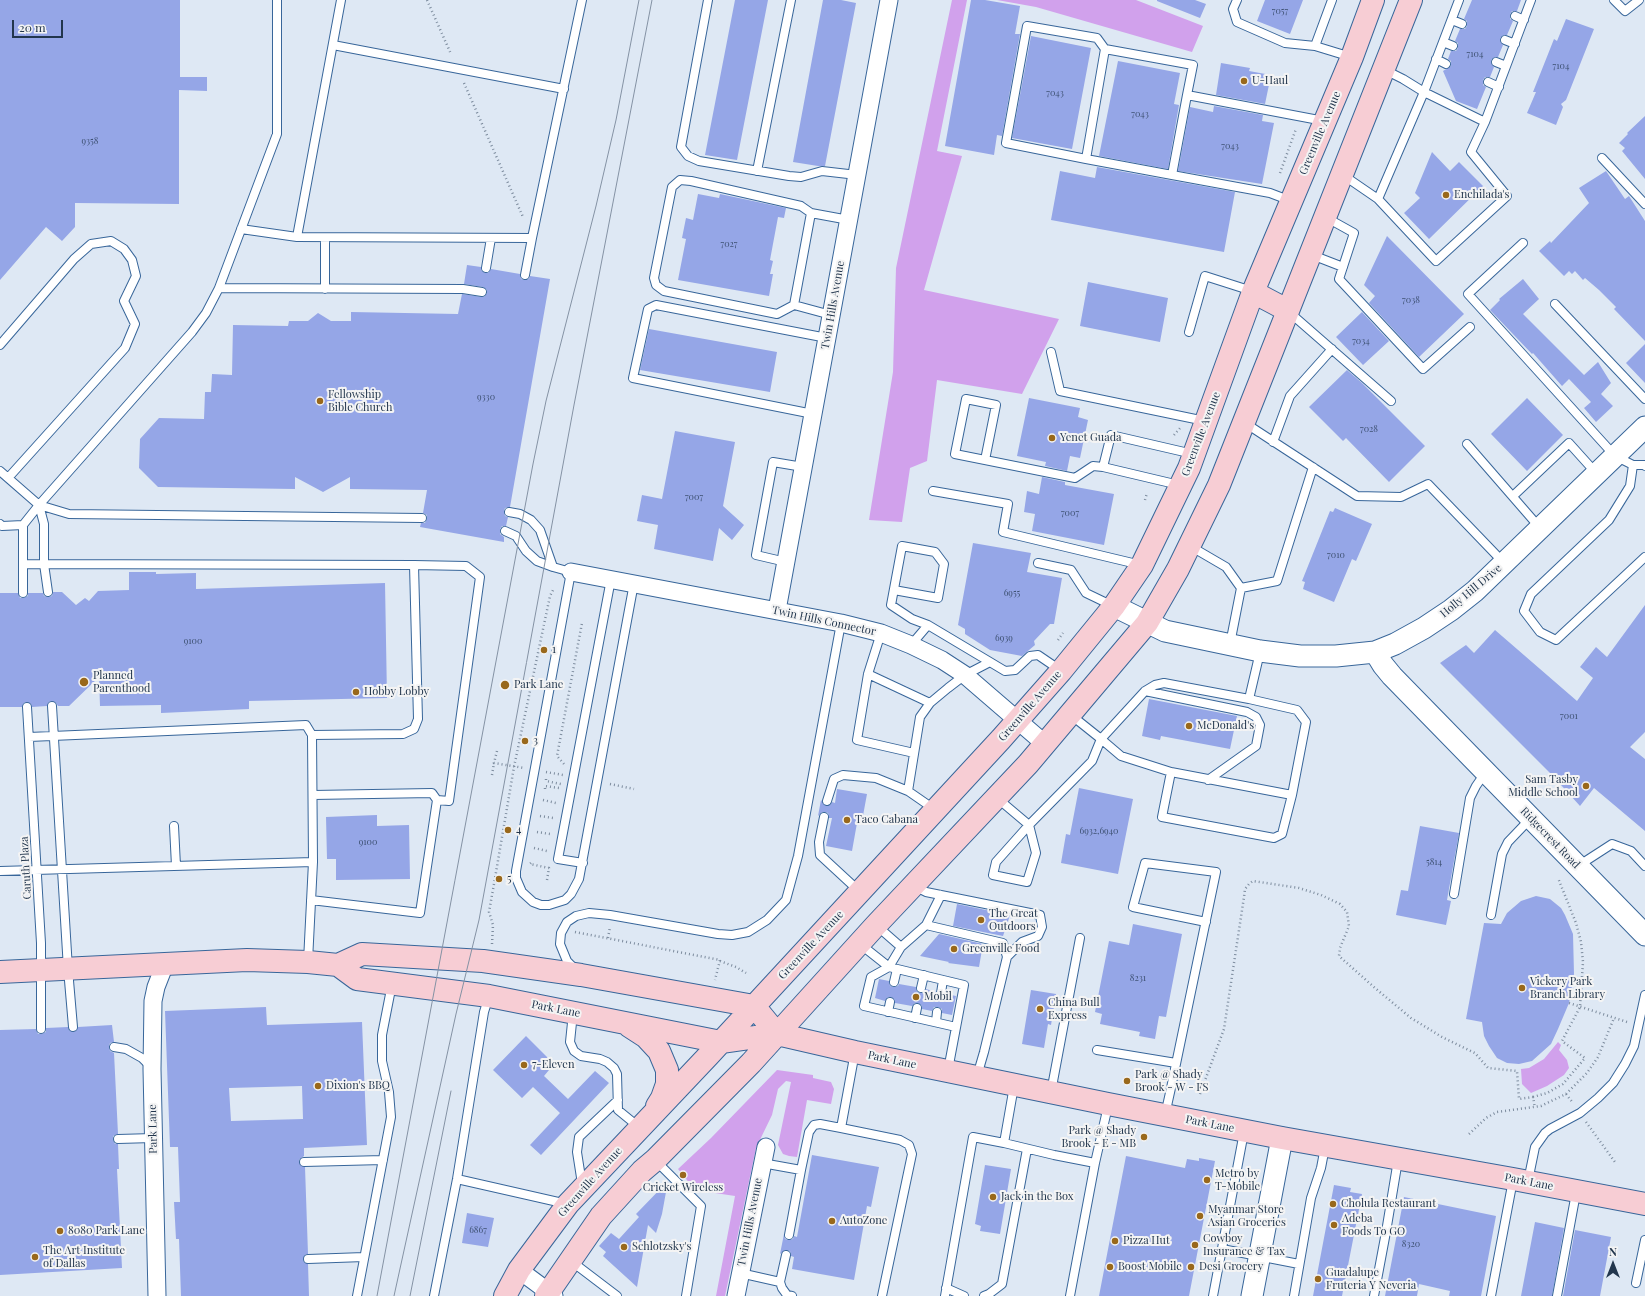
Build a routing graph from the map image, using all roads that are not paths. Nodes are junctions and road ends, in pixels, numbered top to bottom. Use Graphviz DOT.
graph roads {
  1 [pos="277,0"];
  2 [pos="341,0"];
  3 [pos="582,0"];
  4 [pos="708,0"];
  5 [pos="791,0"];
  6 [pos="889,0"];
  7 [pos="1237,0"];
  8 [pos="1332,0"];
  9 [pos="1373,0"];
  10 [pos="1411,0"];
  11 [pos="1459,0"];
  12 [pos="1531,0"];
  13 [pos="1614,0"];
  14 [pos="1639,0"];
  15 [pos="1515,16"];
  16 [pos="1452,20"];
  17 [pos="1524,20"];
  18 [pos="1462,24"];
  19 [pos="1505,40"];
  20 [pos="1443,42"];
  21 [pos="1515,44"];
  22 [pos="333,45"];
  23 [pos="1316,46"];
  24 [pos="1453,46"];
  25 [pos="1105,49"];
  26 [pos="1352,57"];
  27 [pos="1436,59"];
  28 [pos="1496,62"];
  29 [pos="1446,64"];
  30 [pos="1506,66"];
  31 [pos="1384,70"];
  32 [pos="1488,82"];
  33 [pos="1499,86"];
  34 [pos="564,89"];
  35 [pos="1424,92"];
  36 [pos="1187,95"];
  37 [pos="1324,121"];
  38 [pos="1485,122"];
  39 [pos="1602,158"];
  40 [pos="1086,159"];
  41 [pos="757,171"];
  42 [pos="1341,174"];
  43 [pos="858,175"];
  44 [pos="1172,175"];
  45 [pos="1378,199"];
  46 [pos="1291,201"];
  47 [pos="1645,204"];
  48 [pos="811,213"];
  49 [pos="1324,217"];
  50 [pos="849,220"];
  51 [pos="241,229"];
  52 [pos="296,237"];
  53 [pos="325,238"];
  54 [pos="491,238"];
  55 [pos="532,238"];
  56 [pos="1523,243"];
  57 [pos="1309,254"];
  58 [pos="1343,267"];
  59 [pos="486,268"];
  60 [pos="525,275"];
  61 [pos="219,288"];
  62 [pos="325,289"];
  63 [pos="482,292"];
  64 [pos="1253,292"];
  65 [pos="1556,304"];
  66 [pos="794,305"];
  67 [pos="1287,310"];
  68 [pos="831,315"];
  69 [pos="1470,327"];
  70 [pos="1189,332"];
  71 [pos="827,338"];
  72 [pos="0,345"];
  73 [pos="1332,349"];
  74 [pos="1051,352"];
  75 [pos="1645,399"];
  76 [pos="1391,401"];
  77 [pos="813,414"];
  78 [pos="1206,421"];
  79 [pos="1243,422"];
  80 [pos="1645,427"];
  81 [pos="1274,442"];
  82 [pos="1467,444"];
  83 [pos="1194,455"];
  84 [pos="986,460"];
  85 [pos="1624,461"];
  86 [pos="1645,466"];
  87 [pos="803,467"];
  88 [pos="1103,467"];
  89 [pos="1313,467"];
  90 [pos="0,471"];
  91 [pos="1597,474"];
  92 [pos="8,478"];
  93 [pos="1181,486"];
  94 [pos="933,492"];
  95 [pos="1514,496"];
  96 [pos="39,505"];
  97 [pos="509,512"];
  98 [pos="422,518"];
  99 [pos="0,524"];
  100 [pos="23,525"];
  101 [pos="1540,528"];
  102 [pos="506,531"];
  103 [pos="1189,546"];
  104 [pos="1645,557"];
  105 [pos="786,562"];
  106 [pos="1038,563"];
  107 [pos="1504,563"];
  108 [pos="23,564"];
  109 [pos="44,564"];
  110 [pos="414,565"];
  111 [pos="1142,565"];
  112 [pos="552,567"];
  113 [pos="571,572"];
  114 [pos="612,579"];
  115 [pos="634,583"];
  116 [pos="1241,588"];
  117 [pos="894,590"];
  118 [pos="48,592"];
  119 [pos="23,593"];
  120 [pos="1114,606"];
  121 [pos="777,610"];
  122 [pos="842,623"];
  123 [pos="1147,623"];
  124 [pos="928,625"];
  125 [pos="881,633"];
  126 [pos="911,645"];
  127 [pos="1230,645"];
  128 [pos="1260,651"];
  129 [pos="1375,652"];
  130 [pos="990,662"];
  131 [pos="1061,671"];
  132 [pos="868,674"];
  133 [pos="965,675"];
  134 [pos="1145,691"];
  135 [pos="1249,699"];
  136 [pos="930,703"];
  137 [pos="52,706"];
  138 [pos="27,707"];
  139 [pos="1071,714"];
  140 [pos="1018,720"];
  141 [pos="54,735"];
  142 [pos="312,735"];
  143 [pos="29,736"];
  144 [pos="1101,739"];
  145 [pos="1045,744"];
  146 [pos="914,753"];
  147 [pos="1170,772"];
  148 [pos="1485,772"];
  149 [pos="1208,780"];
  150 [pos="908,791"];
  151 [pos="313,794"];
  152 [pos="1292,795"];
  153 [pos="996,798"];
  154 [pos="437,800"];
  155 [pos="827,801"];
  156 [pos="936,810"];
  157 [pos="824,817"];
  158 [pos="1530,818"];
  159 [pos="1029,825"];
  160 [pos="174,826"];
  161 [pos="313,862"];
  162 [pos="583,863"];
  163 [pos="176,866"];
  164 [pos="1645,866"];
  165 [pos="1577,867"];
  166 [pos="62,870"];
  167 [pos="0,871"];
  168 [pos="37,871"];
  169 [pos="913,886"];
  170 [pos="860,892"];
  171 [pos="1454,894"];
  172 [pos="941,895"];
  173 [pos="311,900"];
  174 [pos="1491,914"];
  175 [pos="1206,922"];
  176 [pos="876,925"];
  177 [pos="926,925"];
  178 [pos="1645,935"];
  179 [pos="1080,938"];
  180 [pos="859,944"];
  181 [pos="901,946"];
  182 [pos="1007,957"];
  183 [pos="308,962"];
  184 [pos="165,964"];
  185 [pos="338,965"];
  186 [pos="893,968"];
  187 [pos="68,969"];
  188 [pos="42,970"];
  189 [pos="0,972"];
  190 [pos="581,974"];
  191 [pos="924,975"];
  192 [pos="943,980"];
  193 [pos="894,982"];
  194 [pos="392,983"];
  195 [pos="921,988"];
  196 [pos="941,993"];
  197 [pos="1645,995"];
  198 [pos="489,996"];
  199 [pos="890,1002"];
  200 [pos="754,1006"];
  201 [pos="917,1008"];
  202 [pos="573,1012"];
  203 [pos="888,1012"];
  204 [pos="937,1012"];
  205 [pos="916,1018"];
  206 [pos="623,1022"];
  207 [pos="936,1022"];
  208 [pos="73,1027"];
  209 [pos="956,1027"];
  210 [pos="41,1029"];
  211 [pos="777,1034"];
  212 [pos="721,1042"];
  213 [pos="114,1047"];
  214 [pos="1096,1050"];
  215 [pos="855,1052"];
  216 [pos="1176,1063"];
  217 [pos="152,1069"];
  218 [pos="948,1071"];
  219 [pos="977,1077"];
  220 [pos="1014,1085"];
  221 [pos="1051,1092"];
  222 [pos="618,1100"];
  223 [pos="1108,1104"];
  224 [pos="1165,1116"];
  225 [pos="645,1123"];
  226 [pos="841,1128"];
  227 [pos="1245,1131"];
  228 [pos="153,1138"];
  229 [pos="1282,1138"];
  230 [pos="118,1139"];
  231 [pos="1004,1143"];
  232 [pos="1326,1146"];
  233 [pos="1028,1149"];
  234 [pos="764,1155"];
  235 [pos="1398,1159"];
  236 [pos="383,1160"];
  237 [pos="655,1160"];
  238 [pos="304,1162"];
  239 [pos="1095,1163"];
  240 [pos="801,1170"];
  241 [pos="457,1179"];
  242 [pos="1521,1181"];
  243 [pos="583,1188"];
  244 [pos="1576,1192"];
  245 [pos="568,1204"];
  246 [pos="1645,1204"];
  247 [pos="789,1235"];
  248 [pos="1645,1240"];
  249 [pos="1222,1249"];
  250 [pos="786,1255"];
  251 [pos="1260,1256"];
  252 [pos="364,1257"];
  253 [pos="308,1259"];
  254 [pos="570,1260"];
  255 [pos="1300,1264"];
  256 [pos="519,1270"];
  257 [pos="740,1272"];
  258 [pos="780,1282"];
  259 [pos="1636,1283"];
  260 [pos="945,1292"];
  261 [pos="549,1295"];
  262 [pos="157,1296"];
  263 [pos="357,1296"];
  264 [pos="434,1296"];
  265 [pos="505,1296"];
  266 [pos="617,1296"];
  267 [pos="686,1296"];
  268 [pos="736,1296"];
  269 [pos="792,1296"];
  270 [pos="882,1296"];
  271 [pos="964,1296"];
  272 [pos="984,1296"];
  273 [pos="1070,1296"];
  274 [pos="1213,1296"];
  275 [pos="1252,1296"];
  276 [pos="1294,1296"];
  277 [pos="1374,1296"];
  278 [pos="1491,1296"];
  279 [pos="1557,1296"];
  1 -- 51 [label="lane"];
  2 -- 22 [label="lane"];
  3 -- 34 [label="lane"];
  4 -- 41 [label="lane"];
  5 -- 41 [label="lane"];
  6 -- 43 [label="street, Twin Hills Avenue"];
  7 -- 23 [label="lane"];
  8 -- 23 [label="lane"];
  9 -- 26 [label="main road, Greenville Avenue"];
  10 -- 31 [label="main road"];
  11 -- 16 [label="lane"];
  12 -- 17 [label="lane"];
  13 -- 14 [label="lane"];
  15 -- 17 [label="lane"];
  16 -- 18 [label="lane"];
  16 -- 20 [label="lane"];
  17 -- 21 [label="lane"];
  19 -- 21 [label="lane"];
  20 -- 24 [label="lane"];
  20 -- 27 [label="lane"];
  21 -- 30 [label="lane"];
  22 -- 34 [label="lane"];
  22 -- 52 [label="lane"];
  23 -- 26 [label="lane"];
  25 -- 36 [label="lane"];
  25 -- 40 [label="lane"];
  25 -- 40 [label="lane"];
  26 -- 31 [label="main road"];
  26 -- 37 [label="main road, Greenville Avenue"];
  27 -- 29 [label="lane"];
  27 -- 35 [label="lane"];
  28 -- 30 [label="lane"];
  30 -- 33 [label="lane"];
  31 -- 35 [label="lane"];
  31 -- 42 [label="main road"];
  32 -- 33 [label="lane"];
  33 -- 38 [label="lane"];
  34 -- 55 [label="lane"];
  35 -- 38 [label="lane"];
  35 -- 45 [label="lane"];
  36 -- 37 [label="lane"];
  36 -- 44 [label="lane"];
  37 -- 46 [label="main road, Greenville Avenue"];
  38 -- 45 [label="lane"];
  39 -- 47 [label="lane"];
  40 -- 44 [label="lane"];
  41 -- 43 [label="lane"];
  42 -- 45 [label="lane"];
  42 -- 49 [label="main road"];
  43 -- 50 [label="street, Twin Hills Avenue"];
  44 -- 46 [label="lane"];
  46 -- 64 [label="main road, Greenville Avenue"];
  48 -- 50 [label="lane"];
  48 -- 66 [label="lane"];
  48 -- 66 [label="lane"];
  49 -- 57 [label="main road"];
  49 -- 58 [label="lane"];
  50 -- 68 [label="street, Twin Hills Avenue"];
  51 -- 52 [label="lane"];
  51 -- 61 [label="lane"];
  52 -- 53 [label="lane"];
  53 -- 54 [label="lane"];
  53 -- 62 [label="lane"];
  54 -- 55 [label="lane"];
  54 -- 59 [label="lane"];
  55 -- 60 [label="lane"];
  56 -- 85 [label="lane"];
  57 -- 58 [label="lane"];
  57 -- 67 [label="main road"];
  58 -- 69 [label="lane"];
  61 -- 62 [label="lane"];
  61 -- 96 [label="lane"];
  62 -- 63 [label="lane"];
  64 -- 67 [label="main road"];
  64 -- 70 [label="lane"];
  64 -- 78 [label="main road, Greenville Avenue"];
  65 -- 75 [label="lane"];
  66 -- 68 [label="lane"];
  67 -- 73 [label="lane"];
  67 -- 79 [label="main road"];
  68 -- 71 [label="street, Twin Hills Avenue"];
  71 -- 77 [label="street, Twin Hills Avenue"];
  71 -- 77 [label="lane"];
  72 -- 92 [label="lane"];
  73 -- 76 [label="lane"];
  73 -- 81 [label="lane"];
  74 -- 78 [label="lane"];
  77 -- 87 [label="street, Twin Hills Avenue"];
  78 -- 83 [label="main road, Greenville Avenue"];
  79 -- 81 [label="lane"];
  79 -- 103 [label="main road"];
  80 -- 85 [label="street, Holly Hill Drive"];
  81 -- 89 [label="lane"];
  82 -- 95 [label="lane"];
  83 -- 88 [label="lane"];
  83 -- 93 [label="main road, Greenville Avenue"];
  84 -- 84 [label="lane"];
  84 -- 88 [label="lane"];
  85 -- 86 [label="lane"];
  85 -- 91 [label="street, Holly Hill Drive"];
  85 -- 104 [label="lane"];
  87 -- 105 [label="street, Twin Hills Avenue"];
  87 -- 105 [label="lane"];
  88 -- 93 [label="lane"];
  89 -- 107 [label="lane"];
  89 -- 116 [label="lane"];
  90 -- 92 [label="lane"];
  91 -- 95 [label="lane"];
  91 -- 101 [label="street, Holly Hill Drive"];
  92 -- 96 [label="lane"];
  93 -- 111 [label="main road, Greenville Avenue"];
  94 -- 111 [label="lane"];
  95 -- 101 [label="lane"];
  96 -- 98 [label="lane"];
  96 -- 100 [label="lane"];
  96 -- 109 [label="lane"];
  97 -- 112 [label="lane"];
  99 -- 100 [label="lane"];
  100 -- 108 [label="lane"];
  101 -- 107 [label="street, Holly Hill Drive"];
  102 -- 112 [label="lane"];
  103 -- 116 [label="lane"];
  103 -- 123 [label="main road"];
  105 -- 121 [label="street, Twin Hills Avenue"];
  106 -- 120 [label="lane"];
  107 -- 129 [label="street, Holly Hill Drive"];
  108 -- 109 [label="lane"];
  108 -- 119 [label="lane"];
  109 -- 110 [label="lane"];
  109 -- 118 [label="lane"];
  110 -- 142 [label="lane"];
  110 -- 154 [label="lane"];
  111 -- 120 [label="main road, Greenville Avenue"];
  112 -- 113 [label="lane"];
  113 -- 114 [label="street, Twin Hills Connector"];
  113 -- 162 [label="lane"];
  114 -- 115 [label="street, Twin Hills Connector"];
  114 -- 162 [label="lane"];
  115 -- 121 [label="street, Twin Hills Connector"];
  115 -- 162 [label="lane"];
  116 -- 127 [label="lane"];
  117 -- 117 [label="lane"];
  117 -- 124 [label="lane"];
  120 -- 123 [label="street, Holly Hill Drive"];
  120 -- 131 [label="main road, Greenville Avenue"];
  121 -- 122 [label="street, Twin Hills Connector"];
  122 -- 125 [label="street, Twin Hills Connector"];
  122 -- 190 [label="lane"];
  123 -- 127 [label="street, Holly Hill Drive"];
  123 -- 139 [label="main road"];
  124 -- 126 [label="lane"];
  124 -- 130 [label="lane"];
  125 -- 126 [label="street, Twin Hills Connector"];
  125 -- 132 [label="lane"];
  126 -- 133 [label="street, Twin Hills Connector"];
  127 -- 128 [label="street, Holly Hill Drive"];
  128 -- 129 [label="street, Holly Hill Drive"];
  128 -- 135 [label="lane"];
  129 -- 148 [label="street, Ridgecrest Road"];
  130 -- 131 [label="lane"];
  130 -- 133 [label="lane"];
  131 -- 140 [label="main road, Greenville Avenue"];
  132 -- 136 [label="lane"];
  132 -- 146 [label="lane"];
  133 -- 136 [label="lane"];
  133 -- 140 [label="street, Twin Hills Connector"];
  134 -- 135 [label="lane"];
  134 -- 144 [label="lane"];
  134 -- 149 [label="lane"];
  135 -- 152 [label="lane"];
  136 -- 146 [label="lane"];
  137 -- 141 [label="lane"];
  138 -- 143 [label="lane, Caruth Plaza"];
  139 -- 144 [label="lane"];
  139 -- 145 [label="main road"];
  140 -- 145 [label="street, Twin Hills Connector"];
  140 -- 156 [label="main road, Greenville Avenue"];
  141 -- 142 [label="lane"];
  141 -- 143 [label="lane"];
  141 -- 166 [label="lane"];
  142 -- 151 [label="lane"];
  143 -- 168 [label="lane, Caruth Plaza"];
  144 -- 147 [label="lane"];
  144 -- 159 [label="lane"];
  145 -- 153 [label="main road"];
  146 -- 150 [label="lane"];
  147 -- 149 [label="lane"];
  147 -- 152 [label="lane"];
  148 -- 158 [label="street, Ridgecrest Road"];
  148 -- 171 [label="lane"];
  149 -- 152 [label="lane"];
  150 -- 155 [label="lane"];
  150 -- 156 [label="lane"];
  151 -- 154 [label="lane"];
  151 -- 161 [label="lane"];
  153 -- 159 [label="lane"];
  153 -- 169 [label="main road"];
  154 -- 173 [label="lane"];
  156 -- 170 [label="main road, Greenville Avenue"];
  157 -- 170 [label="lane"];
  158 -- 165 [label="street, Ridgecrest Road"];
  158 -- 174 [label="lane"];
  159 -- 159 [label="lane"];
  160 -- 163 [label="lane"];
  161 -- 163 [label="lane"];
  161 -- 173 [label="lane"];
  163 -- 166 [label="lane"];
  164 -- 165 [label="lane"];
  165 -- 178 [label="street, Ridgecrest Road"];
  166 -- 168 [label="lane"];
  166 -- 187 [label="lane"];
  167 -- 168 [label="lane"];
  168 -- 188 [label="lane, Caruth Plaza"];
  169 -- 172 [label="lane"];
  169 -- 176 [label="main road"];
  170 -- 200 [label="main road, Greenville Avenue"];
  172 -- 177 [label="lane"];
  172 -- 182 [label="lane"];
  173 -- 183 [label="lane"];
  175 -- 175 [label="lane"];
  175 -- 216 [label="lane"];
  176 -- 180 [label="main road"];
  176 -- 181 [label="lane"];
  177 -- 181 [label="lane"];
  177 -- 182 [label="lane"];
  179 -- 221 [label="lane"];
  180 -- 186 [label="lane"];
  180 -- 211 [label="main road"];
  181 -- 186 [label="lane"];
  182 -- 219 [label="lane"];
  183 -- 184 [label="main road"];
  183 -- 185 [label="main road"];
  184 -- 187 [label="main road"];
  184 -- 217 [label="street, Park Lane"];
  185 -- 190 [label="main road"];
  185 -- 194 [label="main road, Park Lane"];
  186 -- 191 [label="lane"];
  186 -- 193 [label="lane"];
  186 -- 203 [label="lane"];
  187 -- 188 [label="main road"];
  187 -- 208 [label="lane"];
  188 -- 189 [label="main road"];
  188 -- 210 [label="lane, Caruth Plaza"];
  190 -- 200 [label="main road"];
  191 -- 192 [label="lane"];
  191 -- 195 [label="lane"];
  192 -- 196 [label="lane"];
  192 -- 209 [label="lane"];
  194 -- 198 [label="main road, Park Lane"];
  194 -- 236 [label="lane"];
  197 -- 242 [label="lane"];
  198 -- 202 [label="main road, Park Lane"];
  198 -- 241 [label="lane"];
  199 -- 203 [label="lane"];
  200 -- 211 [label="main road"];
  200 -- 212 [label="main road, Greenville Avenue"];
  201 -- 205 [label="lane"];
  202 -- 206 [label="main road, Park Lane"];
  202 -- 222 [label="lane"];
  203 -- 205 [label="lane"];
  204 -- 207 [label="lane"];
  205 -- 207 [label="lane"];
  206 -- 212 [label="main road, Park Lane"];
  206 -- 225 [label="main road"];
  207 -- 209 [label="lane"];
  209 -- 218 [label="lane"];
  211 -- 212 [label="main road, Park Lane"];
  211 -- 215 [label="main road, Park Lane"];
  211 -- 237 [label="main road"];
  212 -- 225 [label="main road, Greenville Avenue"];
  213 -- 217 [label="lane"];
  214 -- 216 [label="lane"];
  215 -- 218 [label="main road, Park Lane"];
  215 -- 226 [label="lane"];
  216 -- 224 [label="lane"];
  217 -- 228 [label="street, Park Lane"];
  218 -- 219 [label="main road, Park Lane"];
  219 -- 220 [label="main road, Park Lane"];
  220 -- 221 [label="main road, Park Lane"];
  220 -- 231 [label="lane"];
  221 -- 223 [label="main road, Park Lane"];
  222 -- 225 [label="lane"];
  222 -- 243 [label="lane"];
  223 -- 224 [label="main road, Park Lane"];
  223 -- 239 [label="lane"];
  224 -- 227 [label="main road, Park Lane"];
  225 -- 243 [label="main road, Greenville Avenue"];
  226 -- 240 [label="lane"];
  226 -- 270 [label="lane"];
  227 -- 229 [label="main road, Park Lane"];
  227 -- 249 [label="lane"];
  228 -- 230 [label="lane"];
  228 -- 262 [label="street, Park Lane"];
  229 -- 232 [label="main road, Park Lane"];
  229 -- 251 [label="street"];
  231 -- 233 [label="lane"];
  231 -- 260 [label="lane"];
  232 -- 235 [label="main road, Park Lane"];
  232 -- 255 [label="lane"];
  233 -- 239 [label="lane"];
  233 -- 272 [label="lane"];
  234 -- 240 [label="lane"];
  234 -- 257 [label="street, Twin Hills Avenue"];
  235 -- 242 [label="main road, Park Lane"];
  235 -- 277 [label="lane"];
  236 -- 238 [label="lane"];
  236 -- 252 [label="lane"];
  237 -- 254 [label="main road"];
  237 -- 267 [label="lane"];
  239 -- 273 [label="lane"];
  240 -- 247 [label="lane"];
  241 -- 245 [label="lane"];
  241 -- 264 [label="lane"];
  242 -- 244 [label="main road, Park Lane"];
  242 -- 278 [label="lane"];
  243 -- 245 [label="main road, Greenville Avenue"];
  244 -- 246 [label="main road, Park Lane"];
  244 -- 279 [label="lane"];
  245 -- 256 [label="main road, Greenville Avenue"];
  248 -- 259 [label="lane"];
  249 -- 251 [label="lane"];
  249 -- 274 [label="lane"];
  250 -- 258 [label="lane"];
  251 -- 255 [label="lane"];
  251 -- 275 [label="street"];
  252 -- 253 [label="lane"];
  252 -- 263 [label="lane"];
  254 -- 261 [label="main road"];
  254 -- 266 [label="lane"];
  255 -- 276 [label="lane"];
  256 -- 261 [label="street"];
  256 -- 265 [label="main road, Greenville Avenue"];
  257 -- 258 [label="lane"];
  257 -- 268 [label="street, Twin Hills Avenue"];
  258 -- 269 [label="lane"];
  260 -- 271 [label="lane"];
}
